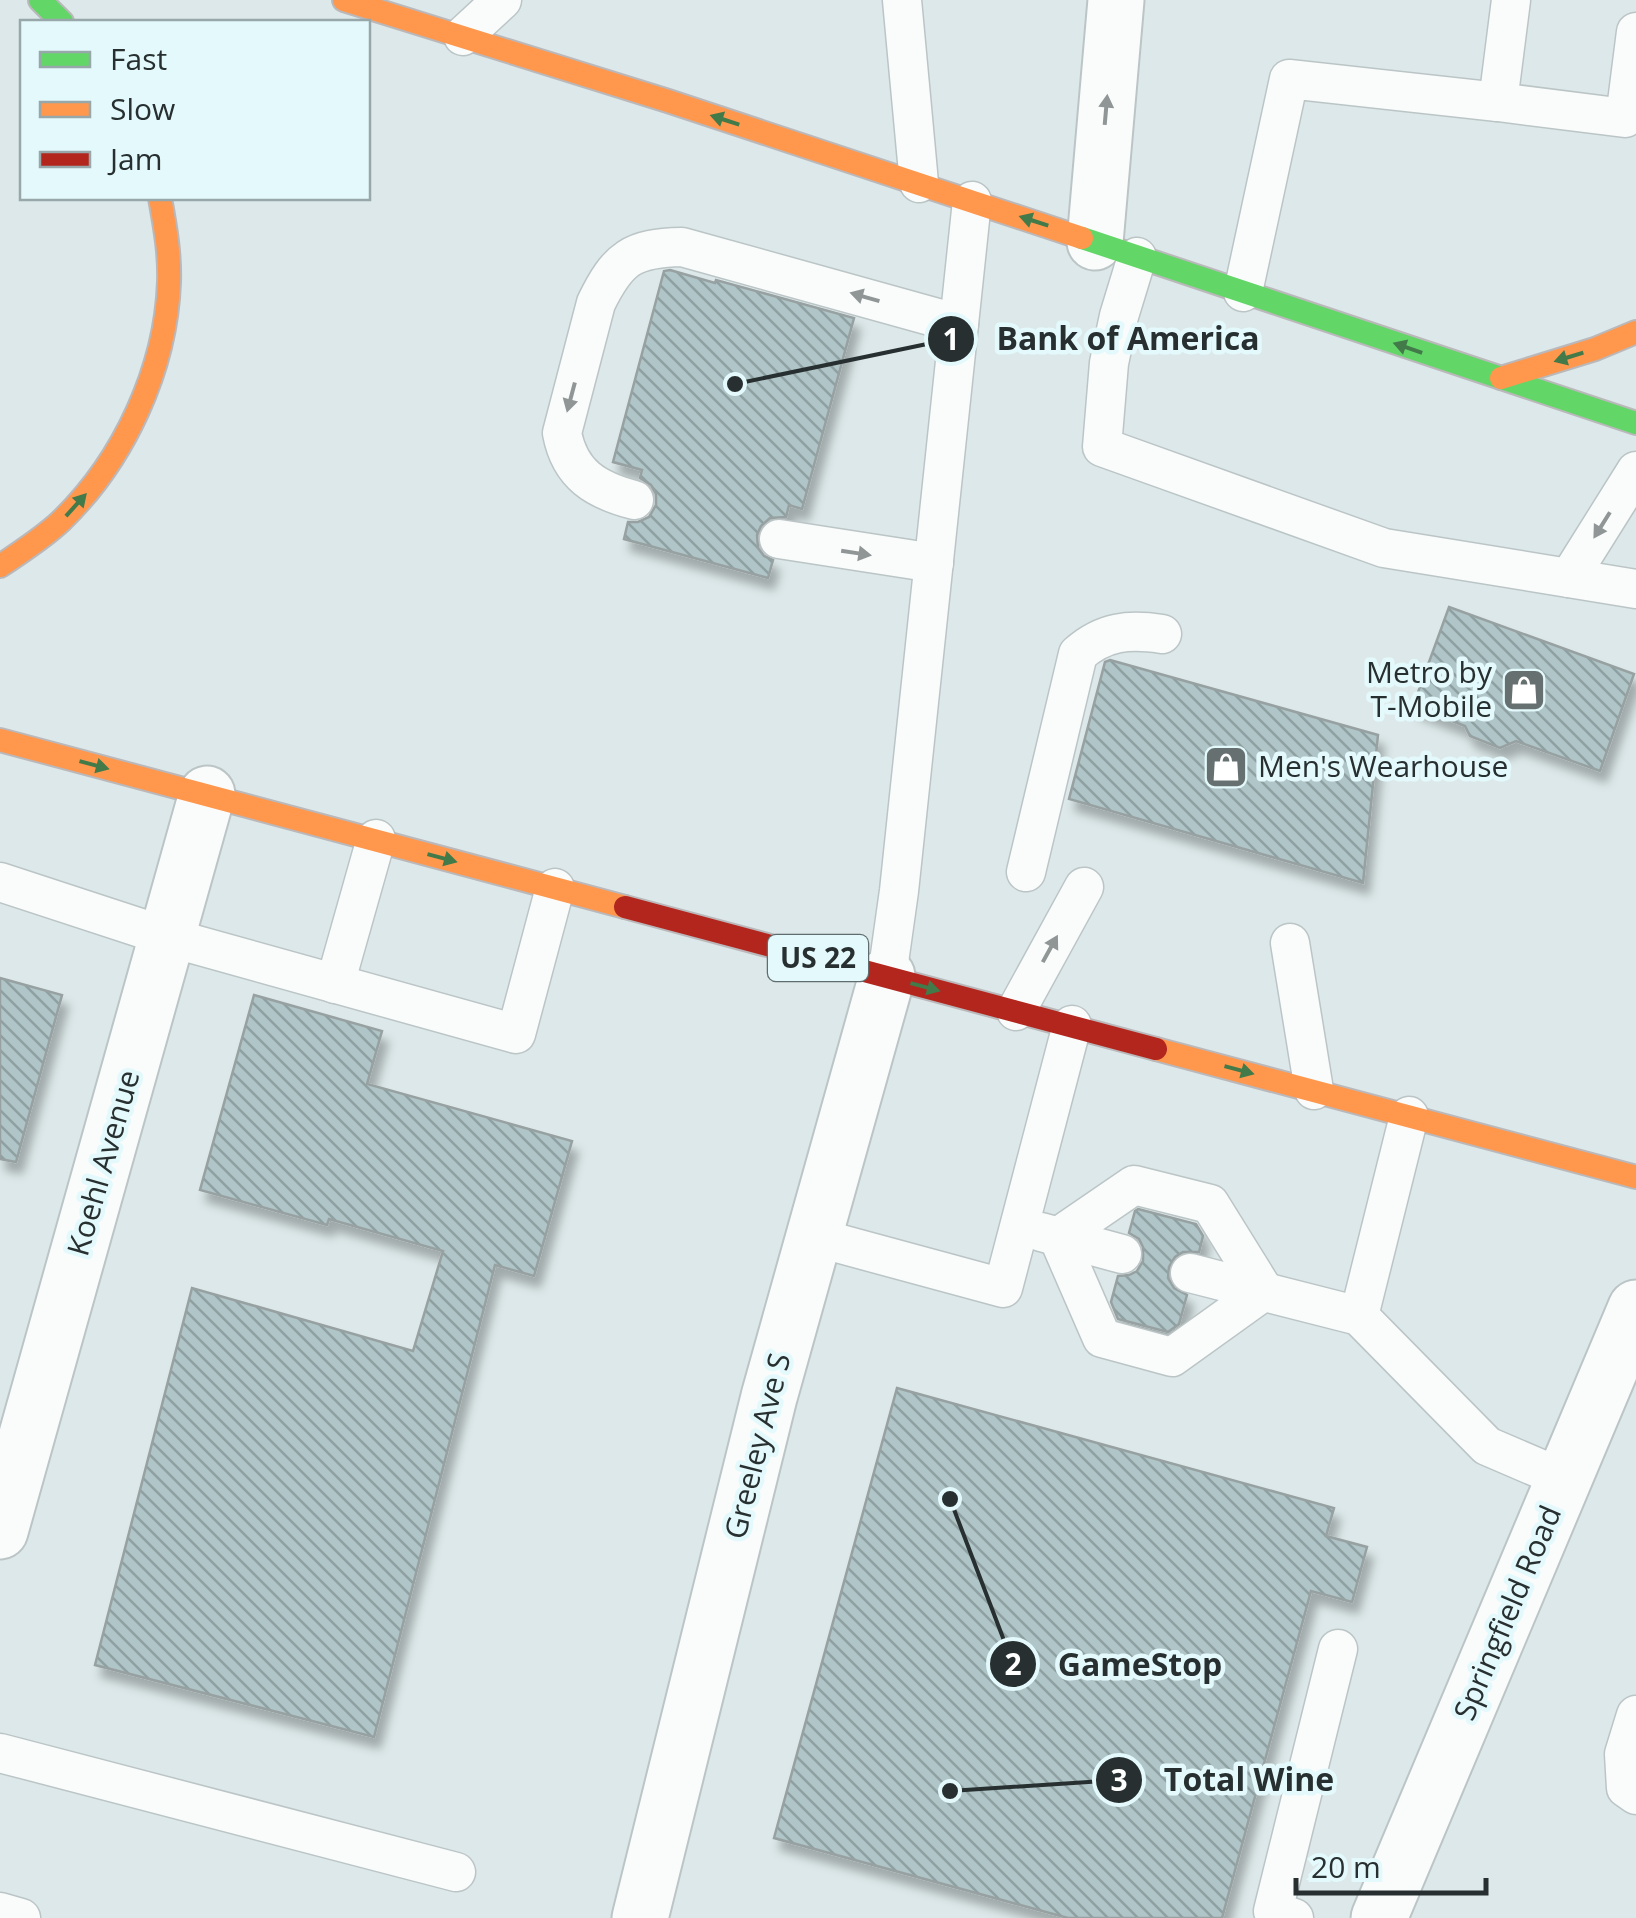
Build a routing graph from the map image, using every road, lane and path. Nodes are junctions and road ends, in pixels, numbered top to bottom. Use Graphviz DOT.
graph roads {
  1 [pos="40,0"];
  2 [pos="344,0"];
  3 [pos="502,0"];
  4 [pos="902,0"];
  5 [pos="1116,0"];
  6 [pos="1511,0"];
  7 [pos="60,20"];
  8 [pos="1636,32"];
  9 [pos="463,36"];
  10 [pos="1498,102"];
  11 [pos="920,183"];
  12 [pos="160,200"];
  13 [pos="972,201"];
  14 [pos="1116,249"];
  15 [pos="1243,292"];
  16 [pos="959,324"];
  17 [pos="1636,332"];
  18 [pos="1500,378"];
  19 [pos="1636,423"];
  20 [pos="1636,471"];
  21 [pos="634,500"];
  22 [pos="779,539"];
  23 [pos="934,563"];
  24 [pos="0,566"];
  25 [pos="1569,578"];
  26 [pos="1636,589"];
  27 [pos="1162,634"];
  28 [pos="0,740"];
  29 [pos="206,794"];
  30 [pos="376,840"];
  31 [pos="1026,872"];
  32 [pos="0,882"];
  33 [pos="555,888"];
  34 [pos="1084,888"];
  35 [pos="168,937"];
  36 [pos="1290,943"];
  37 [pos="887,976"];
  38 [pos="335,984"];
  39 [pos="1016,1011"];
  40 [pos="1072,1026"];
  41 [pos="1314,1090"];
  42 [pos="1409,1116"];
  43 [pos="1636,1177"];
  44 [pos="1019,1226"];
  45 [pos="814,1236"];
  46 [pos="1058,1237"];
  47 [pos="1122,1254"];
  48 [pos="1190,1273"];
  49 [pos="1264,1291"];
  50 [pos="1636,1308"];
  51 [pos="1359,1316"];
  52 [pos="1564,1479"];
  53 [pos="0,1531"];
  54 [pos="1338,1649"];
  55 [pos="1636,1715"];
  56 [pos="0,1753"];
  57 [pos="1636,1795"];
  58 [pos="456,1872"];
  59 [pos="0,1912"];
  60 [pos="21,1918"];
  61 [pos="640,1918"];
  62 [pos="1294,1918"];
  63 [pos="1379,1918"];
  1 -- 7 [label="highway"];
  2 -- 9 [label="highway"];
  3 -- 9 [label="lane"];
  4 -- 11 [label="lane"];
  14 -- 5 [label="street, one-way"];
  6 -- 10 [label="lane"];
  8 -- 10 [label="lane"];
  11 -- 9 [label="highway, one-way"];
  10 -- 15 [label="lane"];
  11 -- 13 [label="highway"];
  24 -- 12 [label="highway, one-way"];
  14 -- 13 [label="highway, one-way"];
  13 -- 16 [label="lane"];
  14 -- 15 [label="highway"];
  14 -- 25 [label="lane"];
  18 -- 15 [label="highway, one-way"];
  16 -- 21 [label="lane, one-way"];
  16 -- 23 [label="lane"];
  17 -- 18 [label="highway, one-way"];
  18 -- 19 [label="highway"];
  20 -- 25 [label="lane, one-way"];
  22 -- 23 [label="lane, one-way"];
  23 -- 37 [label="lane"];
  25 -- 26 [label="lane"];
  27 -- 31 [label="lane"];
  28 -- 29 [label="highway, US 22, one-way"];
  29 -- 30 [label="highway, US 22"];
  29 -- 35 [label="street, Koehl Avenue"];
  30 -- 33 [label="highway, US 22, one-way"];
  30 -- 38 [label="lane"];
  32 -- 35 [label="lane"];
  33 -- 37 [label="highway, US 22"];
  33 -- 38 [label="lane"];
  39 -- 34 [label="lane, one-way"];
  35 -- 38 [label="lane"];
  35 -- 53 [label="street, Koehl Avenue"];
  36 -- 41 [label="lane"];
  37 -- 39 [label="highway, US 22, one-way"];
  37 -- 45 [label="street, Greeley Ave S"];
  39 -- 40 [label="highway, US 22"];
  40 -- 41 [label="highway, US 22, one-way"];
  40 -- 44 [label="lane"];
  41 -- 42 [label="highway, US 22"];
  42 -- 43 [label="highway, US 22"];
  42 -- 51 [label="lane"];
  44 -- 45 [label="lane"];
  44 -- 46 [label="lane"];
  45 -- 61 [label="street, Greeley Ave S"];
  46 -- 47 [label="lane"];
  46 -- 49 [label="lane"];
  46 -- 49 [label="lane"];
  48 -- 49 [label="lane"];
  49 -- 51 [label="lane"];
  50 -- 52 [label="street, Springfield Road"];
  51 -- 52 [label="lane"];
  52 -- 63 [label="street, Springfield Road"];
  54 -- 62 [label="lane"];
  55 -- 57 [label="lane"];
  56 -- 58 [label="lane"];
  59 -- 60 [label="lane"];
}
